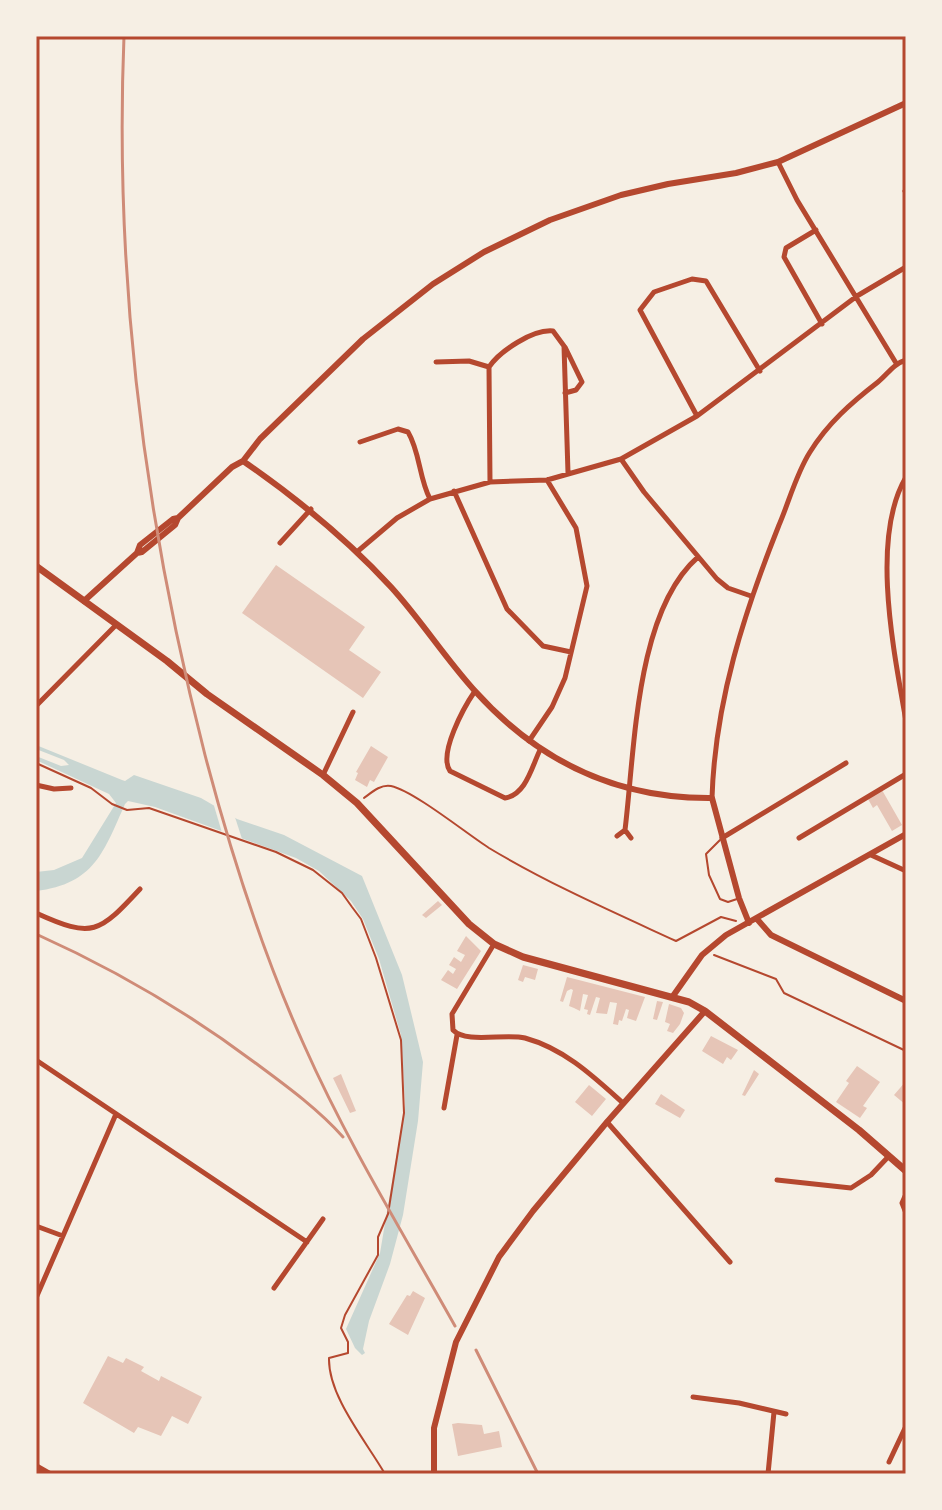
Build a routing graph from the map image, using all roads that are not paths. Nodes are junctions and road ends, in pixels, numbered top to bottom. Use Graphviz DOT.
graph roads {
  1 [pos="906,103"];
  2 [pos="778,162"];
  3 [pos="816,230"];
  4 [pos="906,267"];
  5 [pos="857,296"];
  6 [pos="822,324"];
  7 [pos="564,346"];
  8 [pos="906,360"];
  9 [pos="436,362"];
  10 [pos="896,363"];
  11 [pos="489,367"];
  12 [pos="760,371"];
  13 [pos="565,393"];
  14 [pos="697,416"];
  15 [pos="360,442"];
  16 [pos="621,459"];
  17 [pos="243,461"];
  18 [pos="568,473"];
  19 [pos="906,477"];
  20 [pos="547,480"];
  21 [pos="490,482"];
  22 [pos="454,491"];
  23 [pos="430,499"];
  24 [pos="311,509"];
  25 [pos="280,543"];
  26 [pos="358,551"];
  27 [pos="698,557"];
  28 [pos="36,566"];
  29 [pos="751,596"];
  30 [pos="84,601"];
  31 [pos="116,625"];
  32 [pos="571,652"];
  33 [pos="475,691"];
  34 [pos="36,706"];
  35 [pos="353,712"];
  36 [pos="906,721"];
  37 [pos="528,742"];
  38 [pos="540,750"];
  39 [pos="846,763"];
  40 [pos="906,774"];
  41 [pos="323,775"];
  42 [pos="36,785"];
  43 [pos="71,788"];
  44 [pos="630,788"];
  45 [pos="712,798"];
  46 [pos="625,830"];
  47 [pos="906,834"];
  48 [pos="617,836"];
  49 [pos="631,838"];
  50 [pos="722,838"];
  51 [pos="799,838"];
  52 [pos="870,854"];
  53 [pos="906,871"];
  54 [pos="140,889"];
  55 [pos="739,898"];
  56 [pos="36,913"];
  57 [pos="757,919"];
  58 [pos="749,923"];
  59 [pos="494,944"];
  60 [pos="673,996"];
  61 [pos="906,1001"];
  62 [pos="705,1011"];
  63 [pos="457,1035"];
  64 [pos="36,1060"];
  65 [pos="623,1103"];
  66 [pos="444,1108"];
  67 [pos="116,1114"];
  68 [pos="607,1122"];
  69 [pos="889,1156"];
  70 [pos="906,1171"];
  71 [pos="777,1180"];
  72 [pos="906,1194"];
  73 [pos="906,1213"];
  74 [pos="323,1219"];
  75 [pos="36,1226"];
  76 [pos="63,1236"];
  77 [pos="307,1242"];
  78 [pos="730,1262"];
  79 [pos="274,1288"];
  80 [pos="36,1298"];
  81 [pos="693,1397"];
  82 [pos="774,1412"];
  83 [pos="786,1414"];
  84 [pos="906,1426"];
  85 [pos="889,1462"];
  86 [pos="36,1466"];
  87 [pos="50,1474"];
  88 [pos="434,1474"];
  89 [pos="768,1474"];
  1 -- 2 [label="street"];
  2 -- 3 [label="street"];
  2 -- 17 [label="street"];
  3 -- 5 [label="street"];
  3 -- 6 [label="street"];
  4 -- 5 [label="street"];
  5 -- 6 [label="street"];
  5 -- 10 [label="street"];
  6 -- 12 [label="street"];
  7 -- 11 [label="street"];
  7 -- 13 [label="street"];
  7 -- 13 [label="street"];
  8 -- 10 [label="street"];
  9 -- 11 [label="street"];
  10 -- 29 [label="street"];
  11 -- 21 [label="street"];
  12 -- 14 [label="street"];
  12 -- 14 [label="street"];
  13 -- 18 [label="street"];
  14 -- 16 [label="street"];
  15 -- 23 [label="street"];
  16 -- 18 [label="street"];
  16 -- 27 [label="street"];
  17 -- 24 [label="street"];
  17 -- 30 [label="street"];
  18 -- 20 [label="street"];
  19 -- 36 [label="street"];
  20 -- 21 [label="street"];
  20 -- 32 [label="street"];
  21 -- 22 [label="street"];
  22 -- 23 [label="street"];
  22 -- 32 [label="street"];
  23 -- 26 [label="street"];
  24 -- 25 [label="street"];
  24 -- 26 [label="street"];
  26 -- 33 [label="street"];
  27 -- 29 [label="street"];
  27 -- 44 [label="street"];
  28 -- 30 [label="main road"];
  29 -- 45 [label="street"];
  30 -- 31 [label="main road"];
  31 -- 34 [label="street"];
  31 -- 41 [label="main road"];
  32 -- 37 [label="street"];
  33 -- 37 [label="street"];
  33 -- 38 [label="street"];
  35 -- 41 [label="street"];
  37 -- 38 [label="street"];
  38 -- 44 [label="street"];
  39 -- 50 [label="street"];
  40 -- 51 [label="street"];
  41 -- 59 [label="main road"];
  42 -- 43 [label="street"];
  44 -- 45 [label="street"];
  44 -- 46 [label="street"];
  45 -- 50 [label="street"];
  46 -- 48 [label="street"];
  46 -- 49 [label="street"];
  47 -- 52 [label="street"];
  50 -- 55 [label="street"];
  50 -- 55 [label="lane"];
  52 -- 53 [label="street"];
  52 -- 57 [label="street"];
  54 -- 56 [label="street"];
  55 -- 58 [label="street"];
  57 -- 58 [label="street"];
  57 -- 61 [label="street"];
  58 -- 60 [label="street"];
  59 -- 60 [label="main road"];
  59 -- 63 [label="street"];
  60 -- 62 [label="main road"];
  62 -- 65 [label="street"];
  62 -- 69 [label="main road"];
  63 -- 65 [label="street"];
  63 -- 66 [label="street"];
  64 -- 67 [label="street"];
  65 -- 68 [label="street"];
  67 -- 76 [label="street"];
  67 -- 77 [label="street"];
  68 -- 78 [label="street"];
  68 -- 88 [label="street"];
  69 -- 70 [label="main road"];
  69 -- 71 [label="street"];
  72 -- 73 [label="street"];
  74 -- 77 [label="street"];
  75 -- 76 [label="street"];
  76 -- 80 [label="street"];
  77 -- 79 [label="street"];
  81 -- 82 [label="street"];
  82 -- 83 [label="street"];
  82 -- 89 [label="street"];
  84 -- 85 [label="street"];
  86 -- 87 [label="street"];
}
